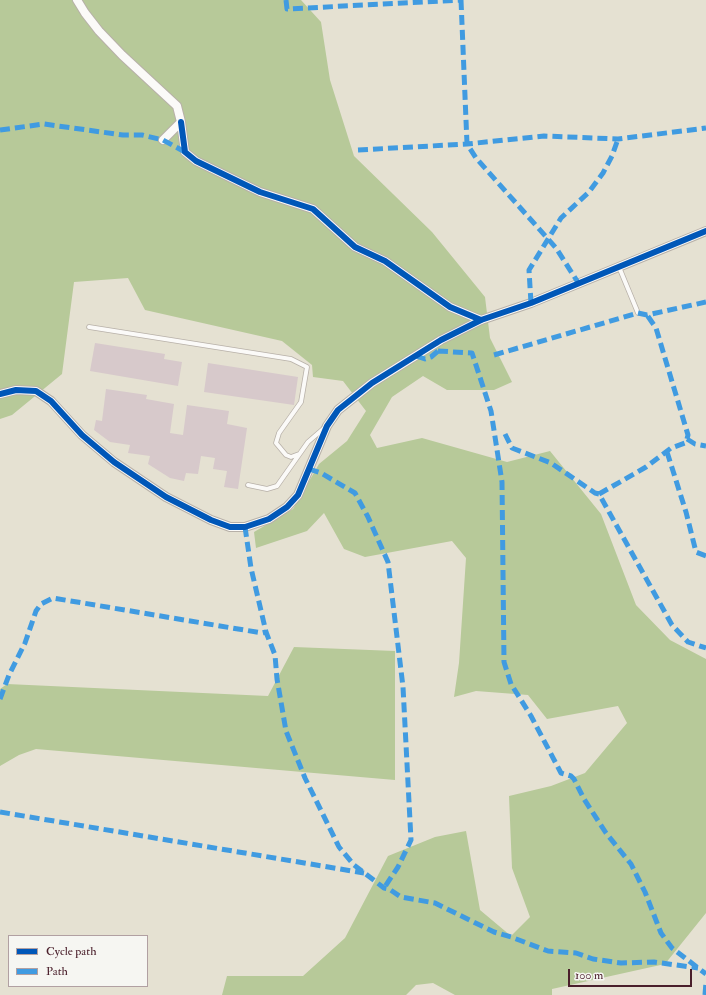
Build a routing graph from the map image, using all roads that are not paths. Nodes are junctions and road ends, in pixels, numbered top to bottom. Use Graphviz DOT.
graph roads {
  1 [pos="77,0"];
  2 [pos="181,122"];
  3 [pos="163,140"];
  4 [pos="706,231"];
  5 [pos="619,267"];
  6 [pos="638,313"];
  7 [pos="481,320"];
  8 [pos="89,327"];
  9 [pos="0,394"];
  10 [pos="327,426"];
  11 [pos="299,454"];
  12 [pos="248,485"];
  1 -- 2 [label="street"];
  2 -- 3 [label="street"];
  2 -- 7 [label="street"];
  4 -- 5 [label="street"];
  5 -- 6 [label="lane"];
  5 -- 7 [label="street"];
  7 -- 10 [label="street"];
  8 -- 11 [label="lane"];
  9 -- 10 [label="street"];
  10 -- 11 [label="lane"];
  11 -- 12 [label="lane"];
}
